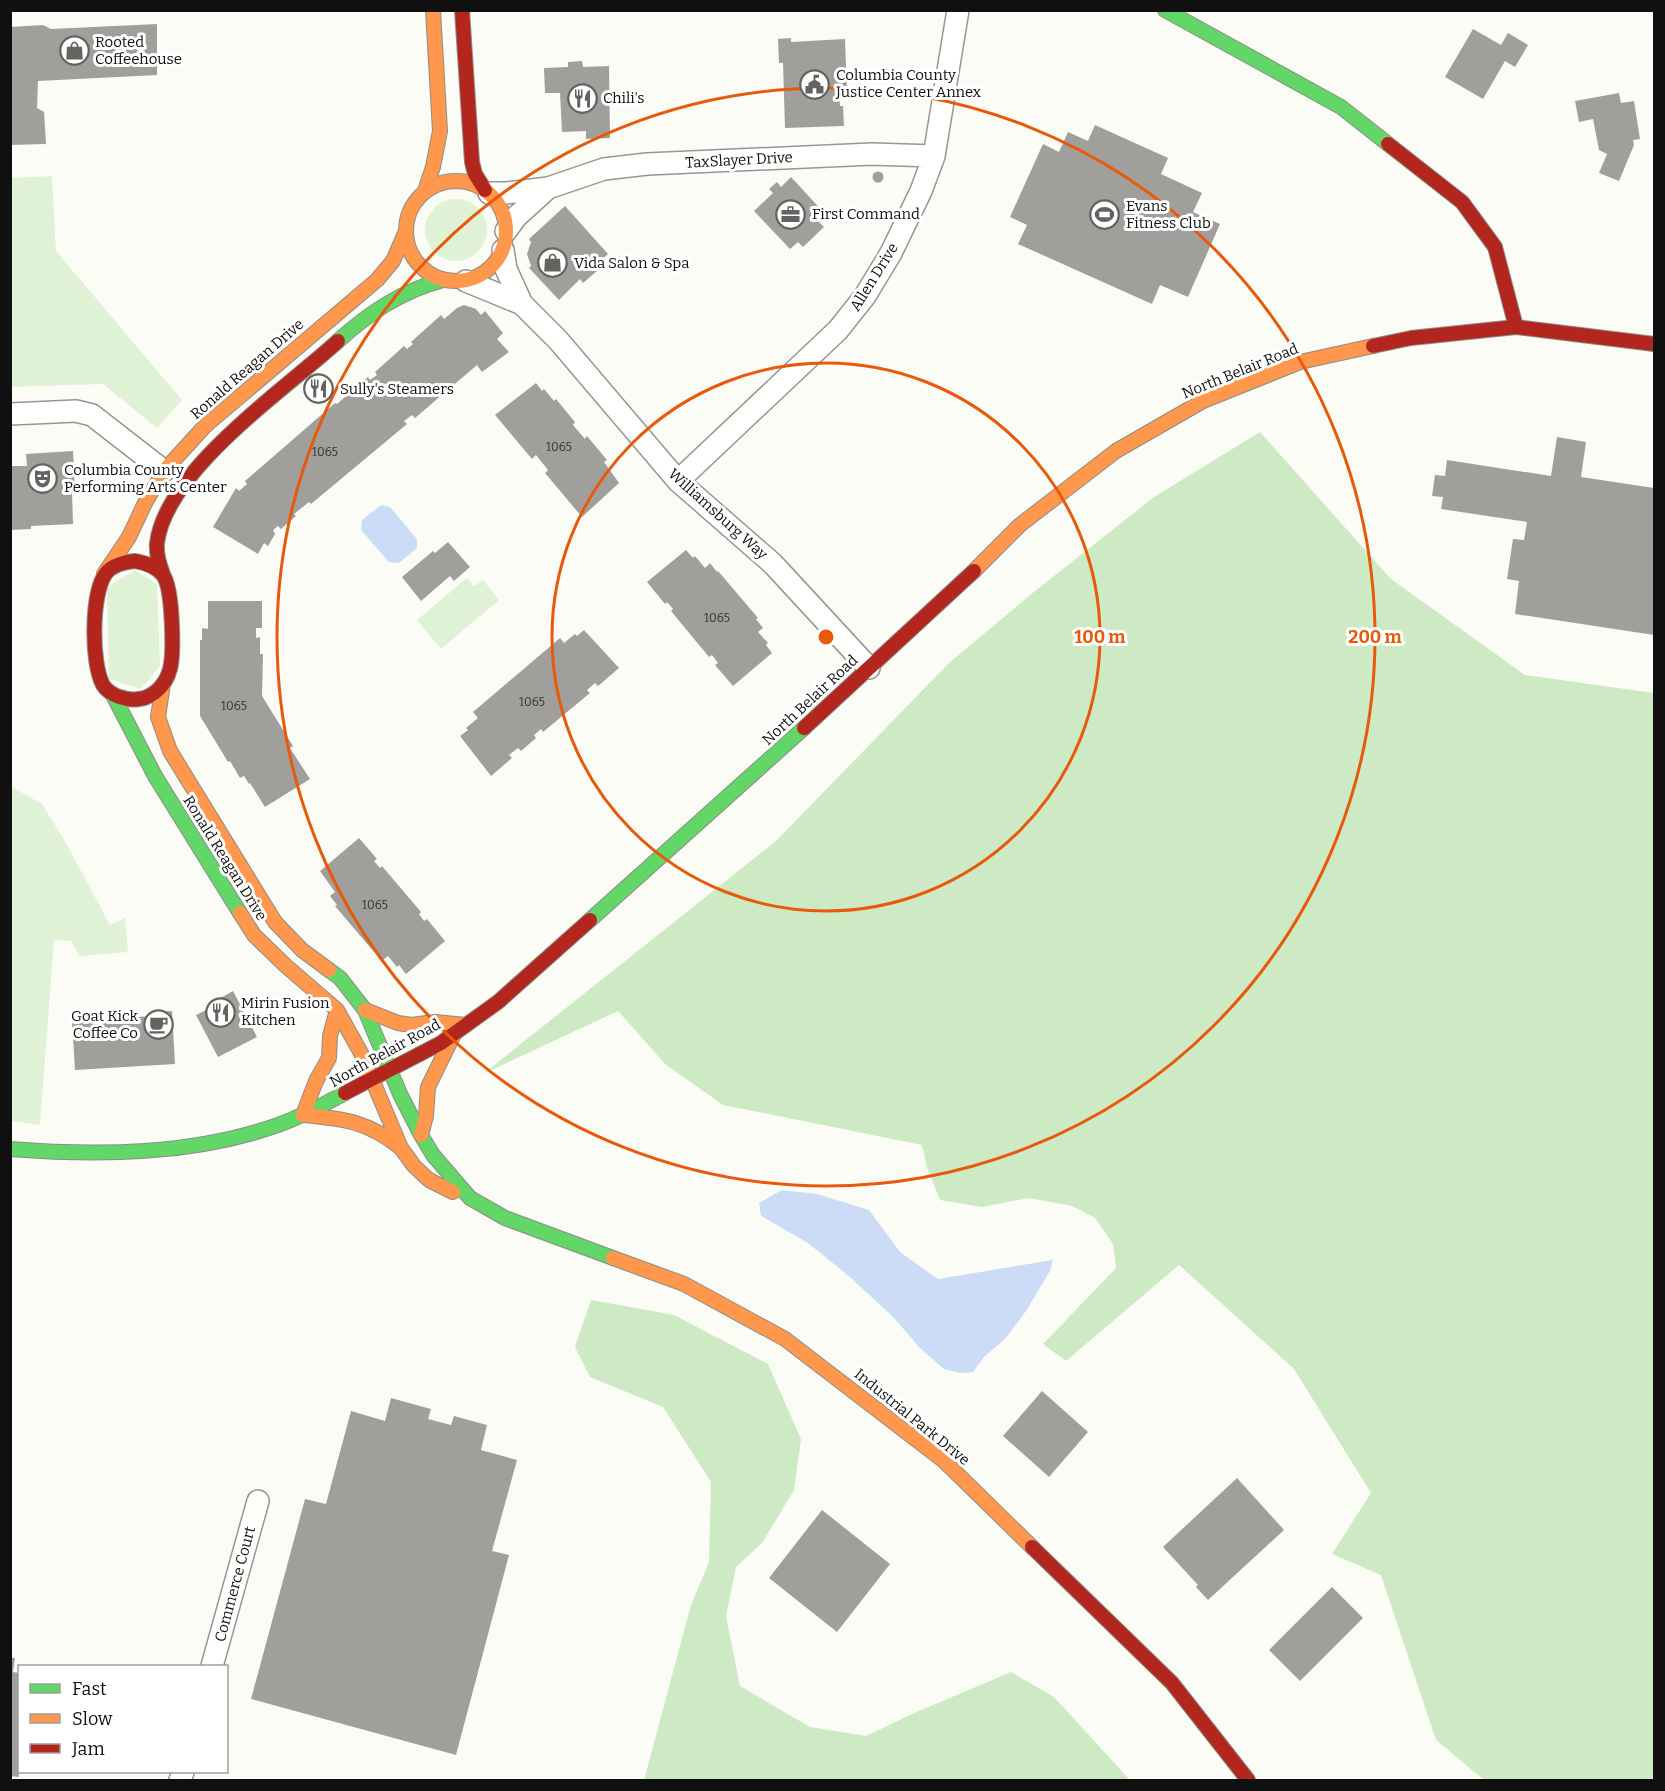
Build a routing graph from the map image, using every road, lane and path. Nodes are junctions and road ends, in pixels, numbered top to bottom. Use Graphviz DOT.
graph roads {
  1 [pos="433,10"];
  2 [pos="462,10"];
  3 [pos="958,10"];
  4 [pos="1165,10"];
  5 [pos="934,156"];
  6 [pos="548,188"];
  7 [pos="425,191"];
  8 [pos="487,191"];
  9 [pos="406,231"];
  10 [pos="505,241"];
  11 [pos="443,280"];
  12 [pos="466,281"];
  13 [pos="522,304"];
  14 [pos="1516,327"];
  15 [pos="1654,344"];
  16 [pos="10,414"];
  17 [pos="164,471"];
  18 [pos="678,481"];
  19 [pos="104,574"];
  20 [pos="163,574"];
  21 [pos="869,668"];
  22 [pos="164,684"];
  23 [pos="113,695"];
  24 [pos="250,883"];
  25 [pos="228,894"];
  26 [pos="337,1010"];
  27 [pos="365,1010"];
  28 [pos="460,1029"];
  29 [pos="391,1070"];
  30 [pos="372,1080"];
  31 [pos="303,1115"];
  32 [pos="421,1135"];
  33 [pos="401,1148"];
  34 [pos="10,1149"];
  35 [pos="470,1198"];
  36 [pos="258,1501"];
  37 [pos="212,1665"];
  38 [pos="1248,1780"];
  1 -- 7 [label="street, Ronald Reagan Drive"];
  2 -- 8 [label="street"];
  3 -- 5 [label="street, Allen Drive"];
  4 -- 14 [label="street"];
  5 -- 6 [label="street, TaxSlayer Drive"];
  5 -- 18 [label="street, Allen Drive"];
  6 -- 8 [label="street, TaxSlayer Drive"];
  6 -- 10 [label="street, TaxSlayer Drive"];
  7 -- 8 [label="street"];
  7 -- 9 [label="street, Ronald Reagan Drive"];
  8 -- 10 [label="street"];
  9 -- 11 [label="street"];
  9 -- 17 [label="street, Ronald Reagan Drive"];
  10 -- 12 [label="street"];
  10 -- 13 [label="street, Williamsburg Way"];
  11 -- 12 [label="street, Ronald Reagan Drive"];
  11 -- 20 [label="street, Ronald Reagan Drive"];
  12 -- 13 [label="street, Williamsburg Way"];
  13 -- 18 [label="street, Williamsburg Way"];
  14 -- 15 [label="street, North Belair Road"];
  14 -- 21 [label="street, North Belair Road"];
  16 -- 17 [label="street"];
  17 -- 19 [label="street, Ronald Reagan Drive"];
  18 -- 21 [label="street, Williamsburg Way"];
  19 -- 20 [label="street"];
  19 -- 23 [label="street, Ronald Reagan Drive"];
  20 -- 22 [label="street, Ronald Reagan Drive"];
  21 -- 28 [label="street, North Belair Road"];
  22 -- 23 [label="street"];
  22 -- 24 [label="street, Ronald Reagan Drive"];
  23 -- 25 [label="street, Ronald Reagan Drive"];
  24 -- 25 [label="street"];
  24 -- 27 [label="street, Ronald Reagan Drive"];
  25 -- 26 [label="street, Ronald Reagan Drive"];
  26 -- 30 [label="street, Ronald Reagan Drive"];
  26 -- 31 [label="street"];
  27 -- 28 [label="street"];
  27 -- 29 [label="street, Ronald Reagan Drive"];
  28 -- 29 [label="street, North Belair Road"];
  28 -- 32 [label="street"];
  29 -- 30 [label="street, North Belair Road"];
  29 -- 32 [label="street, Industrial Park Drive"];
  30 -- 31 [label="street, North Belair Road"];
  30 -- 33 [label="street, Industrial Park Drive"];
  31 -- 33 [label="street"];
  31 -- 34 [label="street, North Belair Road"];
  32 -- 35 [label="street, Industrial Park Drive"];
  33 -- 35 [label="street, Industrial Park Drive"];
  35 -- 38 [label="street, Industrial Park Drive"];
  36 -- 37 [label="street, Commerce Court"];
}
